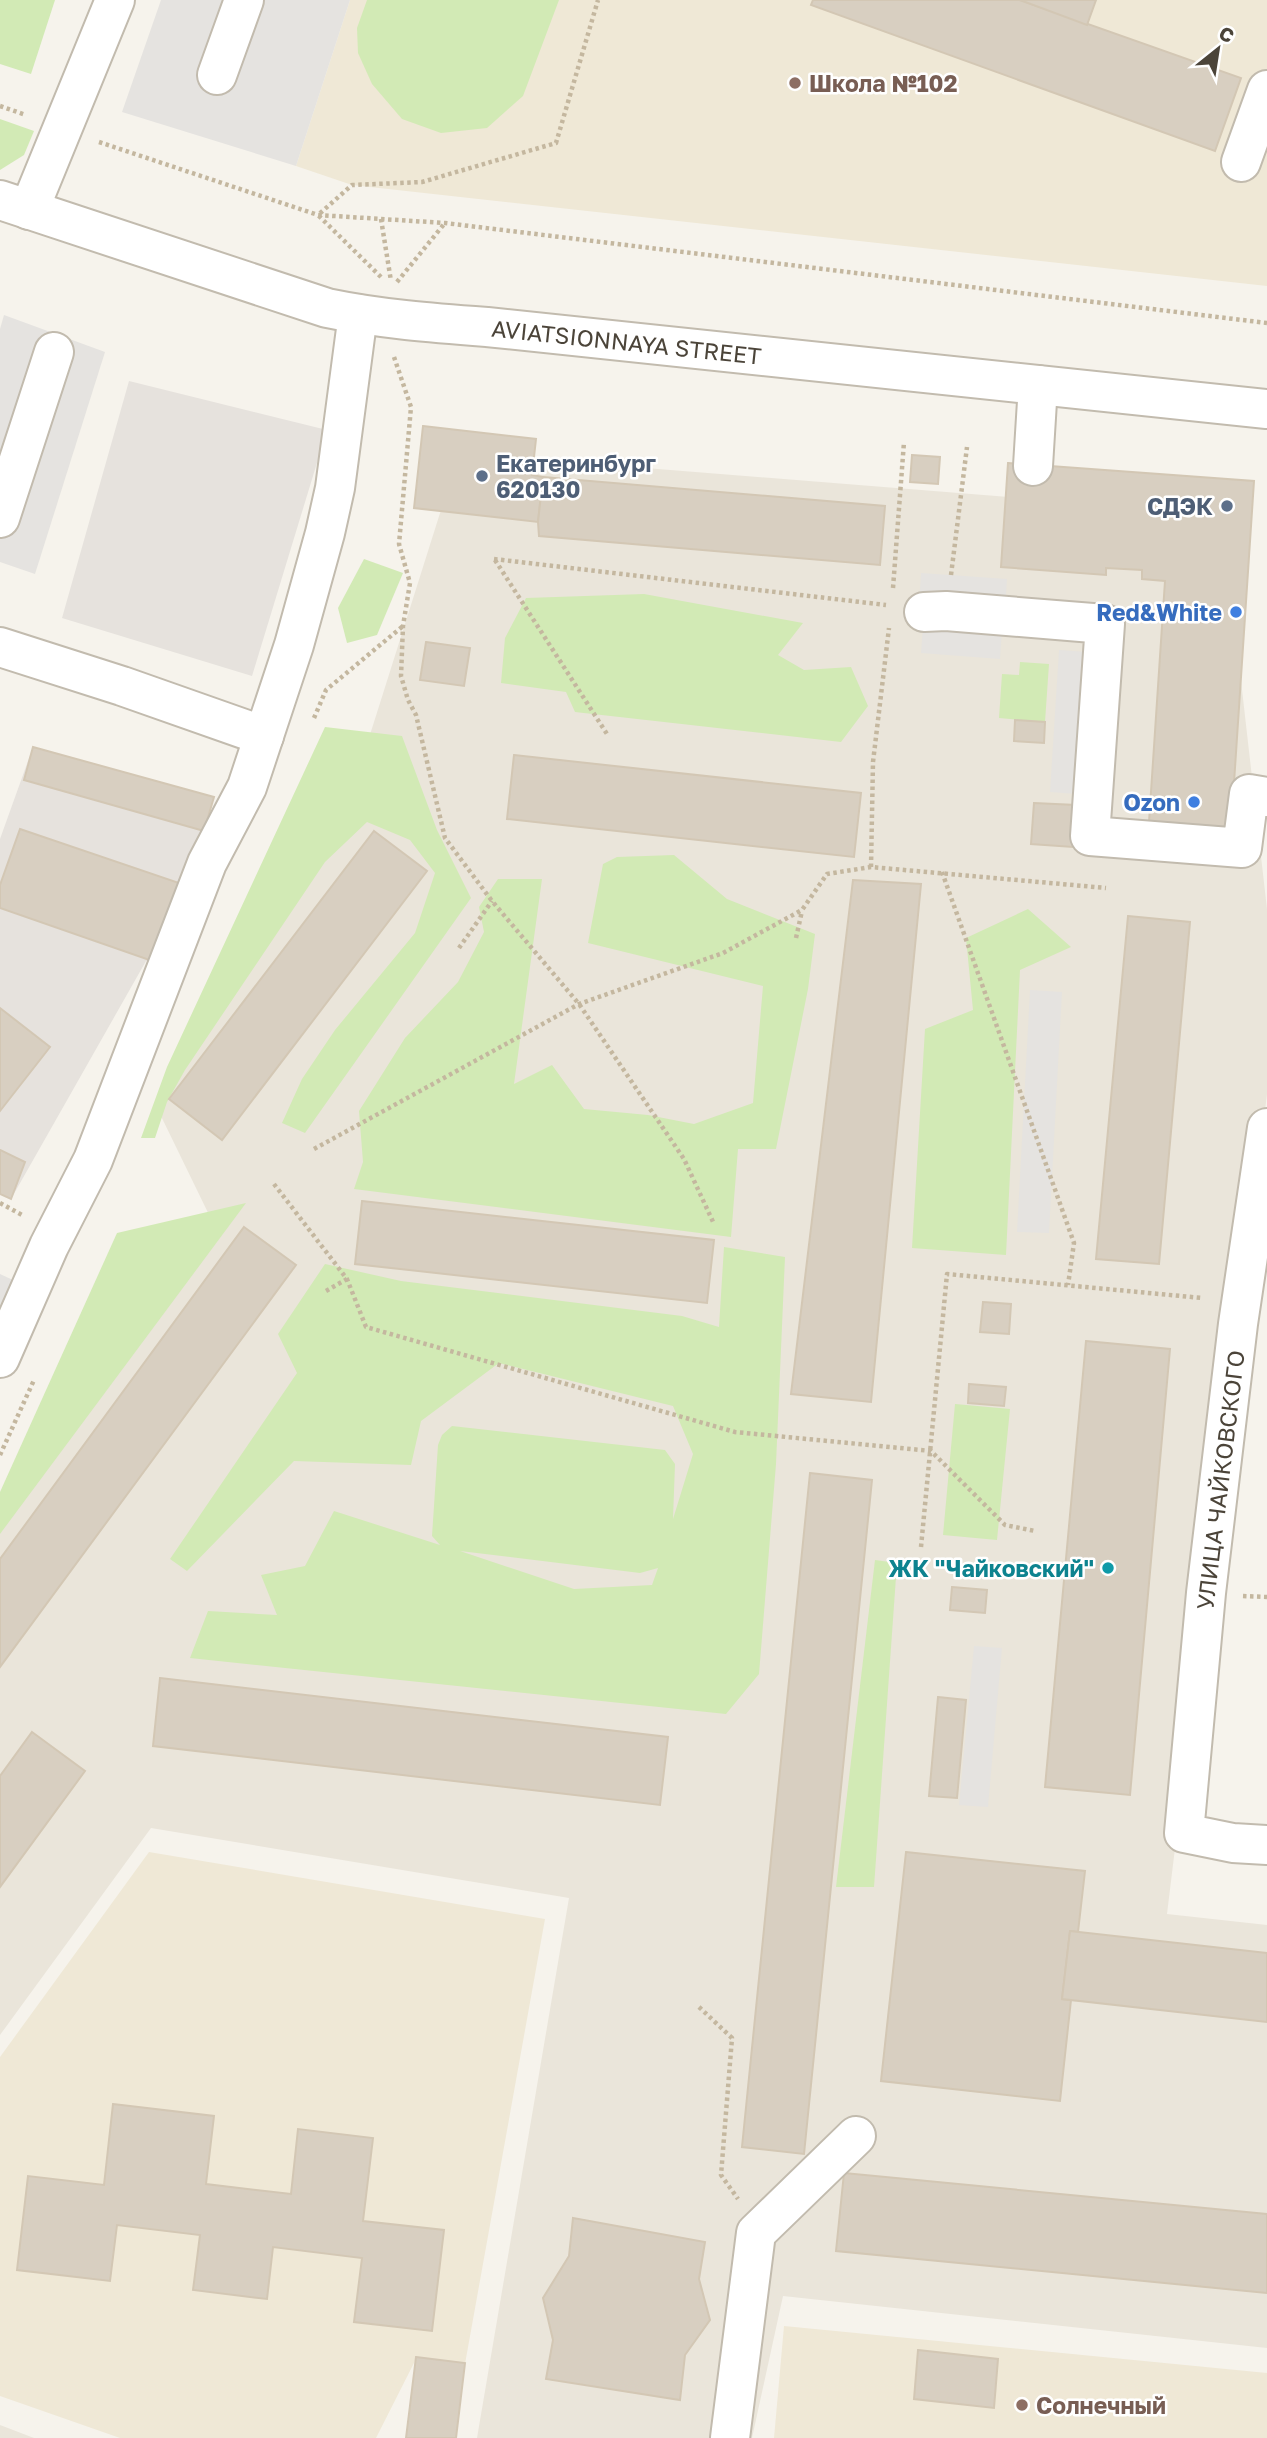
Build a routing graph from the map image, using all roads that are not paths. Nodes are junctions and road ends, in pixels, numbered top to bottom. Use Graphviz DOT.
graph roads {
  1 [pos="115,0"];
  2 [pos="244,0"];
  3 [pos="217,75"];
  4 [pos="1267,90"];
  5 [pos="1241,162"];
  6 [pos="15,205"];
  7 [pos="358,314"];
  8 [pos="54,352"];
  9 [pos="1038,385"];
  10 [pos="1267,409"];
  11 [pos="1033,466"];
  12 [pos="0,518"];
  13 [pos="901,612"];
  14 [pos="0,647"];
  15 [pos="264,736"];
  16 [pos="1250,795"];
  17 [pos="1267,1128"];
  18 [pos="0,1358"];
  19 [pos="1267,1845"];
  20 [pos="856,2136"];
  21 [pos="730,2438"];
  1 -- 6 [label="street"];
  2 -- 3 [label="street"];
  4 -- 5 [label="street"];
  6 -- 7 [label="street, AVIATSIONNAYA STREET"];
  7 -- 9 [label="street, AVIATSIONNAYA STREET"];
  7 -- 15 [label="street"];
  8 -- 12 [label="street"];
  9 -- 10 [label="street, AVIATSIONNAYA STREET"];
  9 -- 11 [label="street"];
  13 -- 16 [label="street"];
  14 -- 15 [label="street"];
  15 -- 18 [label="street"];
  17 -- 19 [label="street, УЛИЦА ЧАЙКОВСКОГО"];
  20 -- 21 [label="street"];
}
